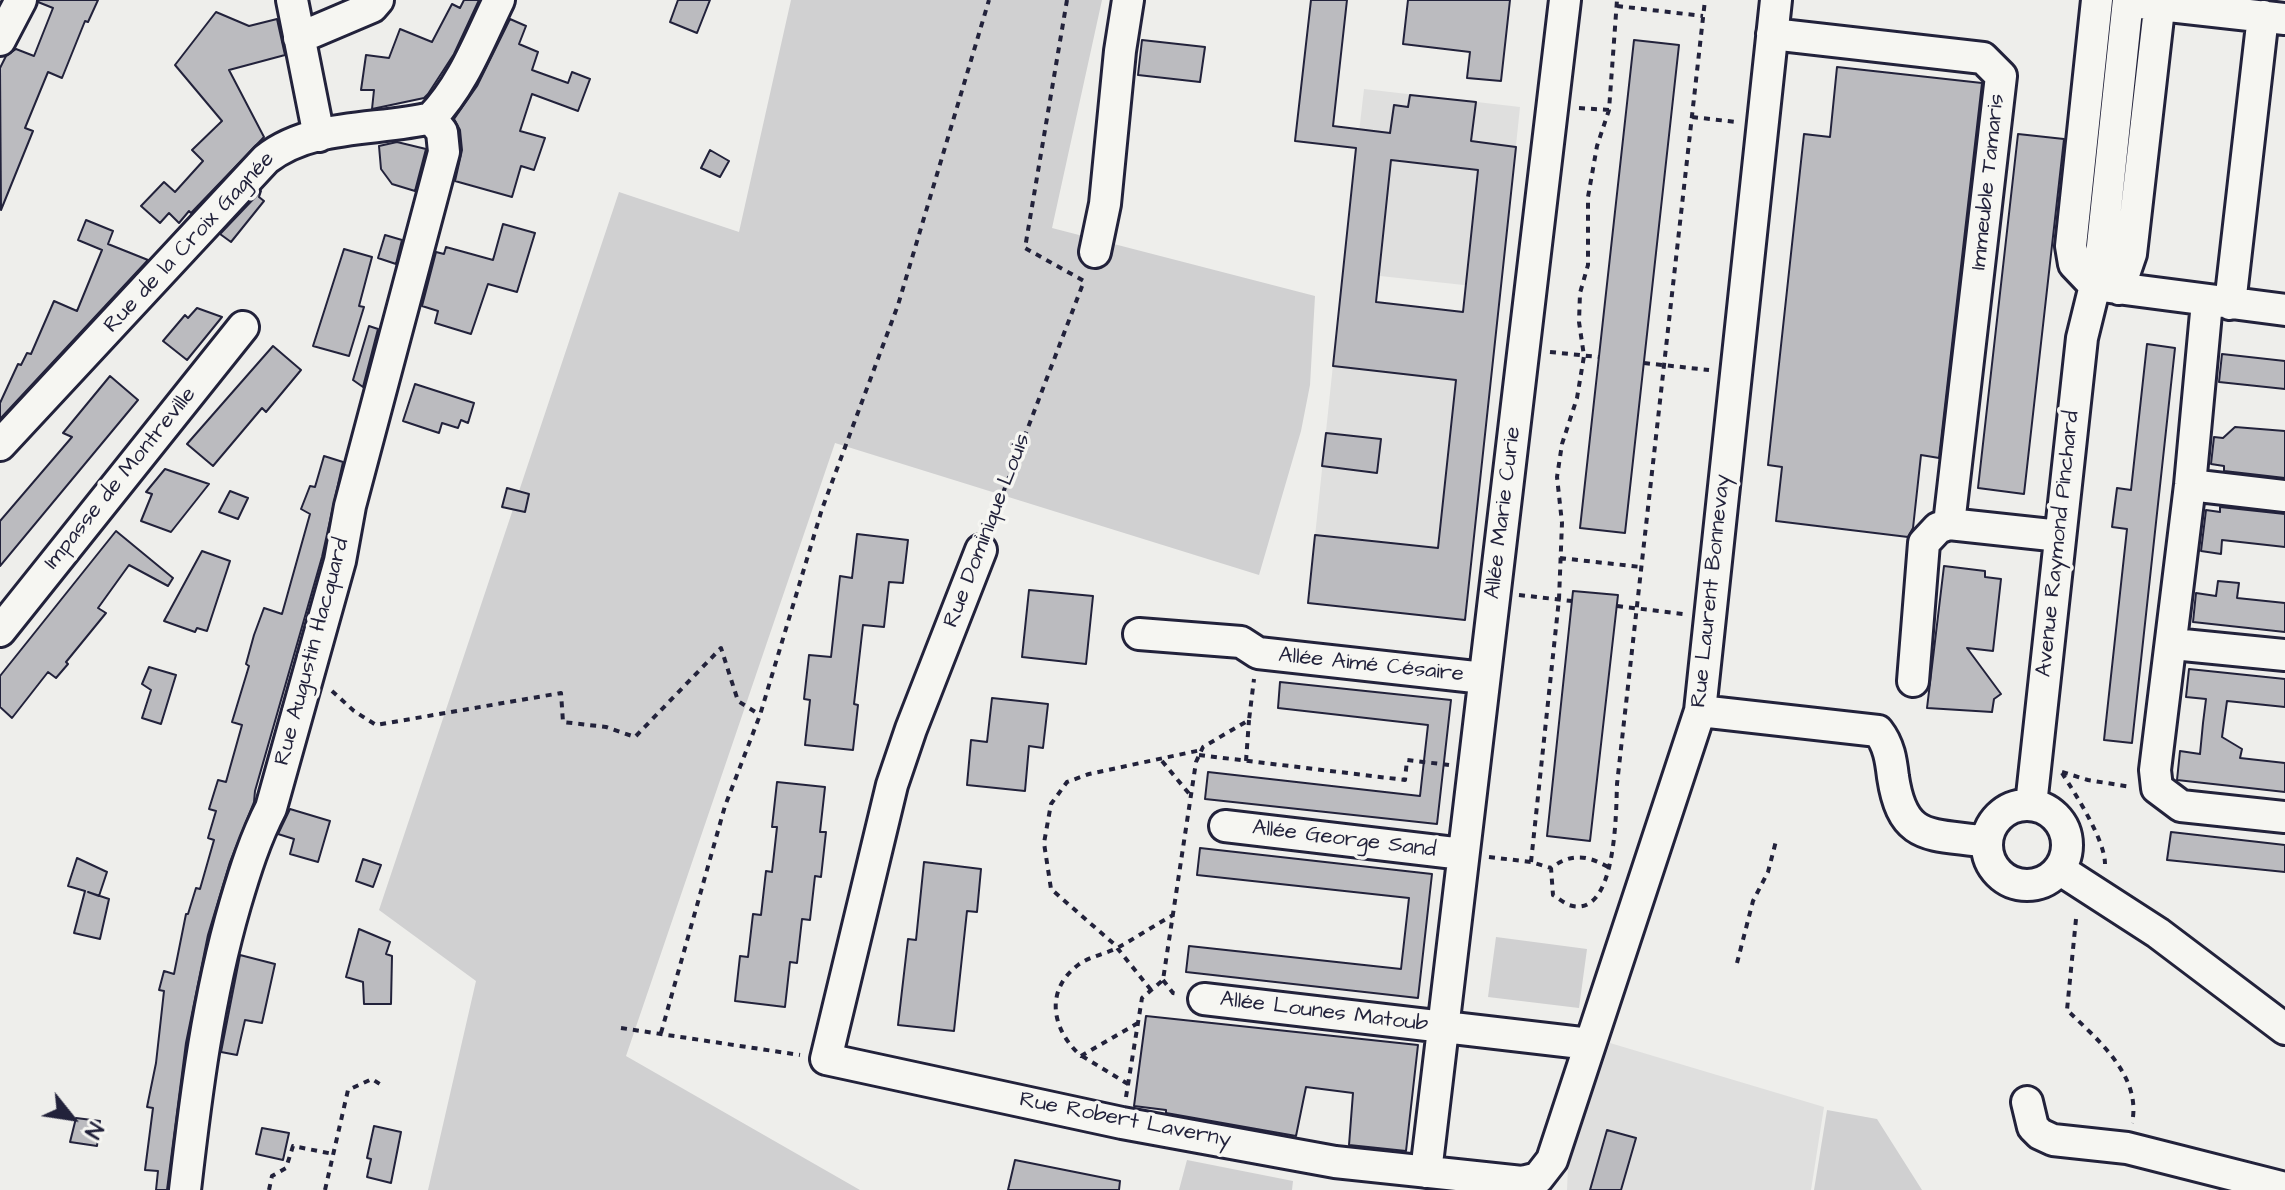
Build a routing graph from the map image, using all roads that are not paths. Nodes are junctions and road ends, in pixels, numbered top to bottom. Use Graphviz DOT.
graph roads {
  1 [pos="21,0"];
  2 [pos="292,0"];
  3 [pos="378,0"];
  4 [pos="499,0"];
  5 [pos="1128,0"];
  6 [pos="1565,0"];
  7 [pos="1776,0"];
  8 [pos="2097,0"];
  9 [pos="2123,1"];
  10 [pos="2160,2"];
  11 [pos="2274,17"];
  12 [pos="1772,34"];
  13 [pos="299,38"];
  14 [pos="0,40"];
  15 [pos="431,118"];
  16 [pos="319,136"];
  17 [pos="1095,252"];
  18 [pos="2106,287"];
  19 [pos="2219,303"];
  20 [pos="2285,310"];
  21 [pos="243,327"];
  22 [pos="0,445"];
  23 [pos="2190,485"];
  24 [pos="2285,496"];
  25 [pos="1949,524"];
  26 [pos="2060,536"];
  27 [pos="981,550"];
  28 [pos="0,631"];
  29 [pos="1139,634"];
  30 [pos="2173,644"];
  31 [pos="2285,655"];
  32 [pos="1484,678"];
  33 [pos="1913,681"];
  34 [pos="1700,711"];
  35 [pos="2031,805"];
  36 [pos="2285,817"];
  37 [pos="1225,826"];
  38 [pos="1987,842"];
  39 [pos="1463,854"];
  40 [pos="2059,869"];
  41 [pos="1204,999"];
  42 [pos="1444,1026"];
  43 [pos="2285,1029"];
  44 [pos="1590,1044"];
  45 [pos="826,1059"];
  46 [pos="2027,1102"];
  47 [pos="1426,1172"];
  48 [pos="1554,1175"];
  49 [pos="1498,1184"];
  50 [pos="2285,1188"];
  51 [pos="185,1190"];
  1 -- 14 [label="street"];
  2 -- 13 [label="street"];
  3 -- 13 [label="street"];
  4 -- 15 [label="street"];
  5 -- 17 [label="street"];
  6 -- 32 [label="street, Allée Marie Curie"];
  7 -- 12 [label="street, Rue Laurent Bonnevay"];
  8 -- 18 [label="street"];
  9 -- 10 [label="street"];
  9 -- 18 [label="street, Avenue Raymond Pinchard"];
  10 -- 11 [label="street"];
  10 -- 18 [label="street, Avenue Raymond Pinchard"];
  11 -- 19 [label="street"];
  12 -- 25 [label="street, Immeuble Tamaris"];
  12 -- 34 [label="street, Rue Laurent Bonnevay"];
  13 -- 16 [label="street"];
  15 -- 16 [label="street, Rue de la Croix Gagnée"];
  15 -- 51 [label="street, Rue Augustin Hacquard"];
  16 -- 22 [label="street, Rue de la Croix Gagnée"];
  18 -- 19 [label="street"];
  18 -- 26 [label="street, Avenue Raymond Pinchard"];
  19 -- 20 [label="street"];
  19 -- 23 [label="street"];
  21 -- 28 [label="street, Impasse de Montreville"];
  23 -- 24 [label="street"];
  23 -- 30 [label="street"];
  25 -- 26 [label="street"];
  25 -- 33 [label="street"];
  26 -- 35 [label="street, Avenue Raymond Pinchard"];
  27 -- 45 [label="street, Rue Dominique Louis"];
  29 -- 32 [label="street, Allée Aimé Césaire"];
  30 -- 31 [label="street"];
  30 -- 36 [label="street"];
  32 -- 39 [label="street, Allée Marie Curie"];
  34 -- 38 [label="street"];
  34 -- 44 [label="street, Rue Laurent Bonnevay"];
  35 -- 38 [label="street"];
  35 -- 40 [label="street"];
  37 -- 39 [label="street, Allée George Sand"];
  38 -- 40 [label="street"];
  39 -- 42 [label="street, Allée Marie Curie"];
  40 -- 43 [label="street"];
  41 -- 42 [label="street, Allée Lounes Matoub"];
  42 -- 44 [label="street, Allée Lounes Matoub"];
  42 -- 47 [label="street, Allée Marie Curie"];
  44 -- 48 [label="street, Rue Laurent Bonnevay"];
  45 -- 47 [label="street, Rue Robert Laverny"];
  46 -- 50 [label="street"];
  47 -- 49 [label="street, Rue Robert Laverny"];
  48 -- 49 [label="street, Rue Robert Laverny"];
}
